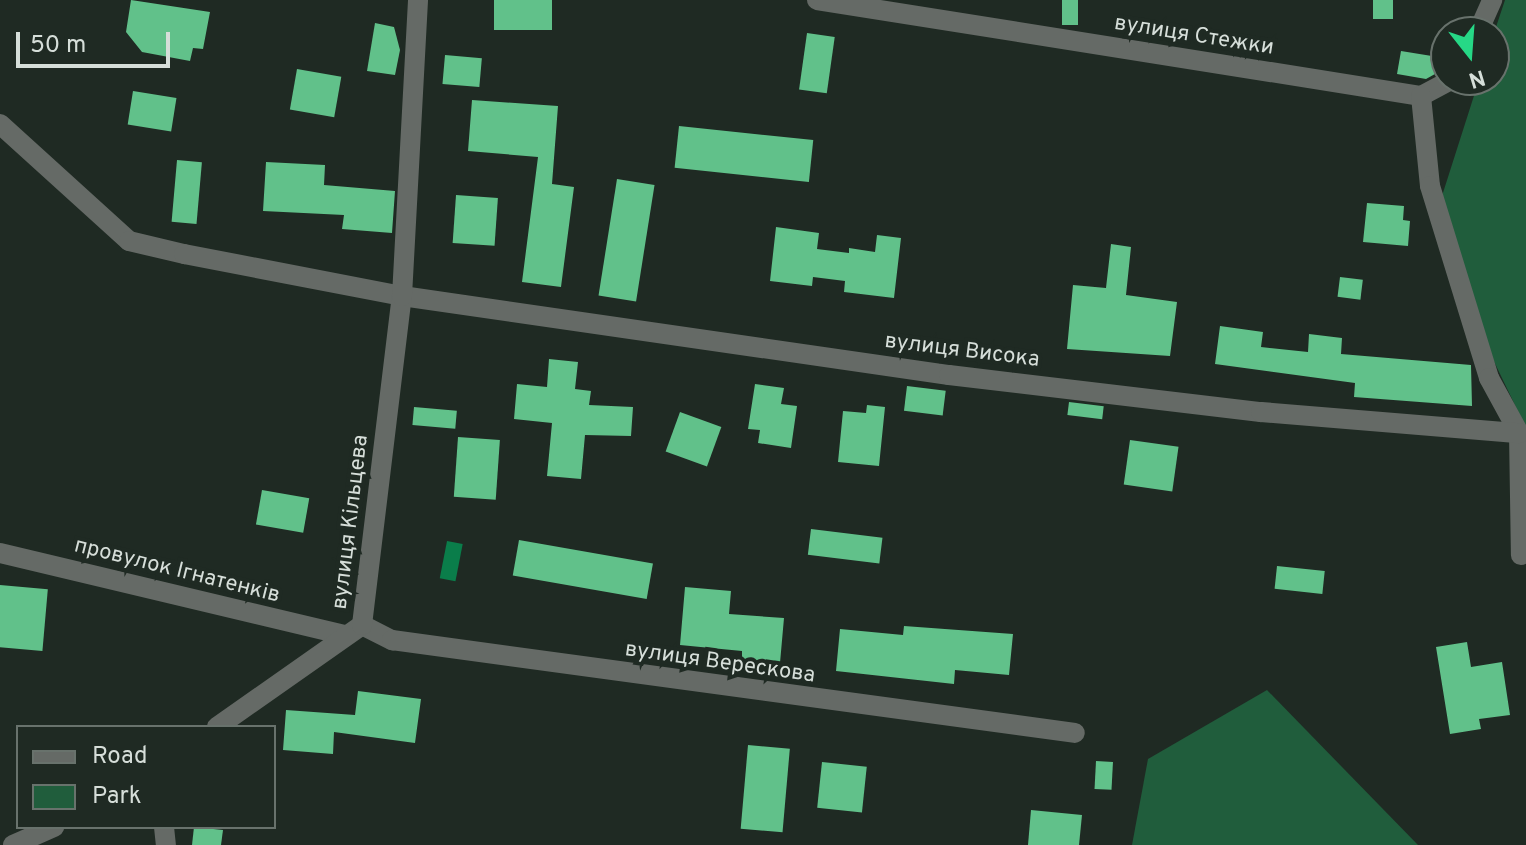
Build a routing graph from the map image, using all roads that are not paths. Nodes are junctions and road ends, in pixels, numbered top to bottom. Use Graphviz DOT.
graph roads {
  1 [pos="418,0"];
  2 [pos="817,0"];
  3 [pos="1430,91"];
  4 [pos="1421,96"];
  5 [pos="0,124"];
  6 [pos="402,296"];
  7 [pos="1519,433"];
  8 [pos="0,553"];
  9 [pos="1521,555"];
  10 [pos="362,625"];
  11 [pos="343,635"];
  12 [pos="220,725"];
  13 [pos="1075,733"];
  14 [pos="49,829"];
  15 [pos="13,845"];
  1 -- 6 [label="street, вулиця Кільцева"];
  2 -- 4 [label="street, вулиця Стежки"];
  3 -- 4 [label="street"];
  4 -- 7 [label="street"];
  5 -- 6 [label="street"];
  6 -- 7 [label="street, вулиця Висока"];
  6 -- 10 [label="street, вулиця Кільцева"];
  7 -- 9 [label="street"];
  8 -- 11 [label="street, провулок Ігнатенків"];
  10 -- 11 [label="street, вулиця Кільцева"];
  10 -- 13 [label="street, вулиця Верескова"];
  11 -- 12 [label="street, вулиця Кільцева"];
  14 -- 15 [label="street"];
}
